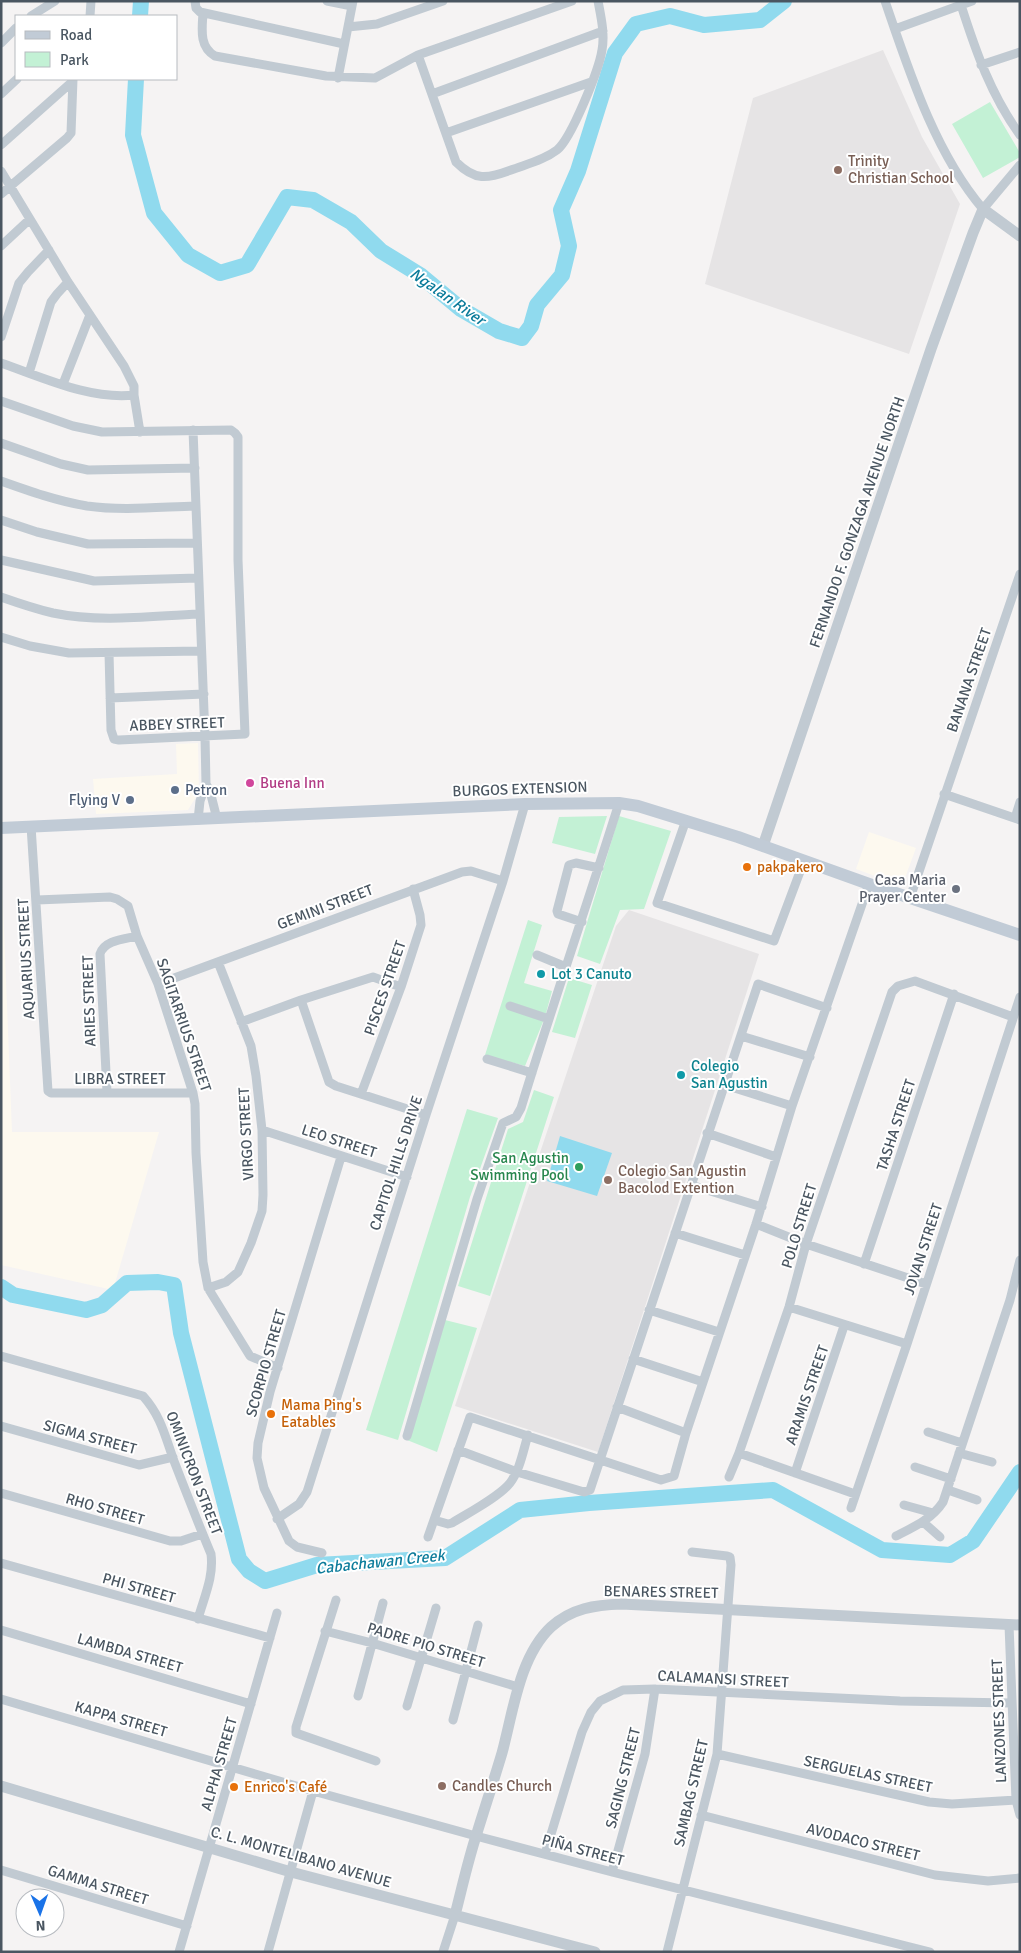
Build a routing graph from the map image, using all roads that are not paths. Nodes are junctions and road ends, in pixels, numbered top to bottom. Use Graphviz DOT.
graph roads {
  1 [pos="55,1"];
  2 [pos="91,1"];
  3 [pos="195,1"];
  4 [pos="327,1"];
  5 [pos="443,1"];
  6 [pos="572,1"];
  7 [pos="598,1"];
  8 [pos="885,1"];
  9 [pos="972,1"];
  10 [pos="352,4"];
  11 [pos="961,5"];
  12 [pos="204,13"];
  13 [pos="33,15"];
  14 [pos="90,15"];
  15 [pos="348,27"];
  16 [pos="15,29"];
  17 [pos="895,29"];
  18 [pos="603,31"];
  19 [pos="1,43"];
  20 [pos="344,44"];
  21 [pos="1020,52"];
  22 [pos="418,55"];
  23 [pos="981,65"];
  24 [pos="338,78"];
  25 [pos="16,80"];
  26 [pos="73,80"];
  27 [pos="591,82"];
  28 [pos="1,94"];
  29 [pos="432,94"];
  30 [pos="446,133"];
  31 [pos="1020,135"];
  32 [pos="1,145"];
  33 [pos="1020,165"];
  34 [pos="1,171"];
  35 [pos="9,185"];
  36 [pos="1,194"];
  37 [pos="983,209"];
  38 [pos="30,219"];
  39 [pos="1020,236"];
  40 [pos="1,246"];
  41 [pos="49,250"];
  42 [pos="68,282"];
  43 [pos="90,315"];
  44 [pos="1,337"];
  45 [pos="1,363"];
  46 [pos="29,373"];
  47 [pos="63,384"];
  48 [pos="134,395"];
  49 [pos="1,402"];
  50 [pos="193,430"];
  51 [pos="140,432"];
  52 [pos="1,443"];
  53 [pos="195,468"];
  54 [pos="1,481"];
  55 [pos="195,506"];
  56 [pos="1,520"];
  57 [pos="196,543"];
  58 [pos="1,560"];
  59 [pos="1020,574"];
  60 [pos="198,578"];
  61 [pos="1,597"];
  62 [pos="200,614"];
  63 [pos="1,637"];
  64 [pos="202,651"];
  65 [pos="109,654"];
  66 [pos="204,694"];
  67 [pos="110,698"];
  68 [pos="205,737"];
  69 [pos="206,784"];
  70 [pos="944,794"];
  71 [pos="1020,802"];
  72 [pos="619,803"];
  73 [pos="525,804"];
  74 [pos="216,819"];
  75 [pos="1017,819"];
  76 [pos="198,820"];
  77 [pos="686,820"];
  78 [pos="31,826"];
  79 [pos="1,828"];
  80 [pos="763,846"];
  81 [pos="804,861"];
  82 [pos="599,868"];
  83 [pos="503,881"];
  84 [pos="869,884"];
  85 [pos="413,889"];
  86 [pos="910,898"];
  87 [pos="36,900"];
  88 [pos="582,922"];
  89 [pos="1020,935"];
  90 [pos="137,936"];
  91 [pos="537,955"];
  92 [pos="218,962"];
  93 [pos="566,967"];
  94 [pos="158,984"];
  95 [pos="400,988"];
  96 [pos="954,994"];
  97 [pos="1020,997"];
  98 [pos="301,1000"];
  99 [pos="510,1006"];
  100 [pos="827,1008"];
  101 [pos="1013,1017"];
  102 [pos="549,1019"];
  103 [pos="241,1022"];
  104 [pos="741,1036"];
  105 [pos="810,1057"];
  106 [pos="487,1059"];
  107 [pos="532,1073"];
  108 [pos="725,1085"];
  109 [pos="48,1091"];
  110 [pos="107,1092"];
  111 [pos="193,1093"];
  112 [pos="361,1094"];
  113 [pos="792,1106"];
  114 [pos="426,1115"];
  115 [pos="262,1130"];
  116 [pos="707,1133"];
  117 [pos="341,1157"];
  118 [pos="776,1157"];
  119 [pos="407,1177"];
  120 [pos="691,1185"];
  121 [pos="762,1207"];
  122 [pos="756,1224"];
  123 [pos="675,1234"];
  124 [pos="806,1244"];
  125 [pos="745,1256"];
  126 [pos="1020,1260"];
  127 [pos="864,1264"];
  128 [pos="926,1284"];
  129 [pos="208,1288"];
  130 [pos="789,1307"];
  131 [pos="649,1310"];
  132 [pos="844,1326"];
  133 [pos="719,1332"];
  134 [pos="907,1344"];
  135 [pos="1,1356"];
  136 [pos="633,1359"];
  137 [pos="278,1368"];
  138 [pos="703,1382"];
  139 [pos="617,1407"];
  140 [pos="1,1426"];
  141 [pos="928,1432"];
  142 [pos="686,1433"];
  143 [pos="528,1435"];
  144 [pos="407,1436"];
  145 [pos="962,1443"];
  146 [pos="458,1450"];
  147 [pos="739,1453"];
  148 [pos="959,1453"];
  149 [pos="173,1457"];
  150 [pos="600,1460"];
  151 [pos="992,1462"];
  152 [pos="915,1467"];
  153 [pos="517,1472"];
  154 [pos="795,1473"];
  155 [pos="729,1477"];
  156 [pos="951,1479"];
  157 [pos="948,1490"];
  158 [pos="1,1493"];
  159 [pos="855,1494"];
  160 [pos="977,1500"];
  161 [pos="904,1505"];
  162 [pos="851,1508"];
  163 [pos="933,1514"];
  164 [pos="277,1519"];
  165 [pos="434,1520"];
  166 [pos="924,1522"];
  167 [pos="202,1534"];
  168 [pos="896,1536"];
  169 [pos="428,1537"];
  170 [pos="940,1537"];
  171 [pos="692,1552"];
  172 [pos="322,1554"];
  173 [pos="1,1563"];
  174 [pos="336,1600"];
  175 [pos="383,1603"];
  176 [pos="436,1608"];
  177 [pos="728,1609"];
  178 [pos="277,1613"];
  179 [pos="198,1619"];
  180 [pos="478,1625"];
  181 [pos="1014,1625"];
  182 [pos="1,1630"];
  183 [pos="325,1631"];
  184 [pos="270,1638"];
  185 [pos="372,1643"];
  186 [pos="422,1657"];
  187 [pos="466,1671"];
  188 [pos="518,1687"];
  189 [pos="655,1689"];
  190 [pos="722,1692"];
  191 [pos="358,1696"];
  192 [pos="1,1698"];
  193 [pos="1011,1703"];
  194 [pos="251,1704"];
  195 [pos="408,1706"];
  196 [pos="452,1720"];
  197 [pos="717,1754"];
  198 [pos="376,1761"];
  199 [pos="232,1766"];
  200 [pos="1,1786"];
  201 [pos="313,1791"];
  202 [pos="1016,1800"];
  203 [pos="701,1815"];
  204 [pos="1020,1815"];
  205 [pos="476,1836"];
  206 [pos="209,1847"];
  207 [pos="545,1854"];
  208 [pos="1,1870"];
  209 [pos="291,1872"];
  210 [pos="612,1872"];
  211 [pos="1020,1878"];
  212 [pos="682,1890"];
  213 [pos="455,1914"];
  214 [pos="187,1926"];
  215 [pos="270,1951"];
  216 [pos="179,1952"];
  217 [pos="443,1952"];
  218 [pos="595,1952"];
  219 [pos="667,1952"];
  220 [pos="930,1952"];
  1 -- 13 [label="street"];
  2 -- 14 [label="street"];
  3 -- 12 [label="street"];
  4 -- 10 [label="street"];
  5 -- 15 [label="street"];
  6 -- 22 [label="street"];
  7 -- 18 [label="street"];
  8 -- 17 [label="street"];
  9 -- 11 [label="street"];
  10 -- 15 [label="street"];
  11 -- 17 [label="street"];
  11 -- 23 [label="street"];
  12 -- 20 [label="street"];
  12 -- 24 [label="street"];
  15 -- 20 [label="street"];
  16 -- 19 [label="street"];
  17 -- 37 [label="street"];
  18 -- 27 [label="street"];
  18 -- 29 [label="street"];
  20 -- 24 [label="street"];
  21 -- 23 [label="street"];
  22 -- 24 [label="street"];
  22 -- 29 [label="street"];
  23 -- 31 [label="street"];
  25 -- 28 [label="street"];
  26 -- 32 [label="street"];
  26 -- 35 [label="street"];
  27 -- 30 [label="street"];
  27 -- 30 [label="street"];
  29 -- 30 [label="street"];
  33 -- 37 [label="street"];
  34 -- 35 [label="street"];
  35 -- 36 [label="street"];
  35 -- 38 [label="street"];
  37 -- 39 [label="street"];
  37 -- 80 [label="street, FERNANDO F. GONZAGA AVENUE NORTH"];
  38 -- 40 [label="street"];
  38 -- 41 [label="street"];
  41 -- 42 [label="street"];
  41 -- 44 [label="street"];
  42 -- 43 [label="street"];
  42 -- 46 [label="street"];
  43 -- 47 [label="street"];
  43 -- 48 [label="street"];
  45 -- 46 [label="street"];
  46 -- 47 [label="street"];
  47 -- 48 [label="street"];
  48 -- 51 [label="street"];
  49 -- 51 [label="street"];
  50 -- 51 [label="street"];
  50 -- 53 [label="street"];
  50 -- 68 [label="street, ABBEY STREET"];
  52 -- 53 [label="street"];
  53 -- 55 [label="street"];
  54 -- 55 [label="street"];
  55 -- 57 [label="street"];
  56 -- 57 [label="street"];
  57 -- 60 [label="street"];
  58 -- 60 [label="street"];
  59 -- 70 [label="street, BANANA STREET"];
  60 -- 62 [label="street"];
  61 -- 62 [label="street"];
  62 -- 64 [label="street"];
  63 -- 65 [label="street"];
  64 -- 65 [label="street"];
  64 -- 66 [label="street"];
  65 -- 67 [label="street"];
  66 -- 67 [label="street"];
  66 -- 68 [label="street"];
  67 -- 68 [label="street, ABBEY STREET"];
  68 -- 69 [label="street"];
  69 -- 74 [label="street"];
  69 -- 76 [label="street"];
  70 -- 75 [label="street"];
  70 -- 86 [label="street, BANANA STREET"];
  71 -- 75 [label="street"];
  72 -- 73 [label="main road, BURGOS EXTENSION"];
  72 -- 77 [label="main road, BURGOS EXTENSION"];
  72 -- 82 [label="street"];
  73 -- 74 [label="main road, BURGOS EXTENSION"];
  73 -- 83 [label="street, CAPITOL HILLS DRIVE"];
  74 -- 76 [label="main road, BURGOS EXTENSION"];
  76 -- 78 [label="main road, BURGOS EXTENSION"];
  77 -- 80 [label="main road, BURGOS EXTENSION"];
  77 -- 81 [label="street"];
  78 -- 79 [label="main road, BURGOS EXTENSION"];
  78 -- 87 [label="street, AQUARIUS STREET"];
  80 -- 81 [label="main road, BURGOS EXTENSION"];
  81 -- 84 [label="main road, BURGOS EXTENSION"];
  82 -- 88 [label="street"];
  82 -- 88 [label="street"];
  83 -- 85 [label="street, GEMINI STREET"];
  83 -- 114 [label="street, CAPITOL HILLS DRIVE"];
  84 -- 86 [label="main road, BURGOS EXTENSION"];
  84 -- 100 [label="street"];
  85 -- 92 [label="street, GEMINI STREET"];
  85 -- 95 [label="street, PISCES STREET"];
  86 -- 89 [label="main road, BURGOS EXTENSION"];
  87 -- 90 [label="street, SAGITARRIUS STREET"];
  87 -- 109 [label="street, AQUARIUS STREET"];
  88 -- 93 [label="street"];
  90 -- 94 [label="street, SAGITARRIUS STREET"];
  90 -- 110 [label="street, ARIES STREET"];
  91 -- 93 [label="street"];
  92 -- 94 [label="street, GEMINI STREET"];
  92 -- 103 [label="street, VIRGO STREET"];
  93 -- 102 [label="street"];
  94 -- 111 [label="street, SAGITARRIUS STREET"];
  95 -- 98 [label="street"];
  95 -- 112 [label="street, PISCES STREET"];
  96 -- 101 [label="street"];
  96 -- 124 [label="street, POLO STREET"];
  96 -- 127 [label="street, TASHA STREET"];
  97 -- 101 [label="street, JOVAN STREET"];
  98 -- 103 [label="street"];
  98 -- 112 [label="street"];
  99 -- 102 [label="street"];
  100 -- 104 [label="street"];
  100 -- 105 [label="street"];
  101 -- 128 [label="street, JOVAN STREET"];
  102 -- 107 [label="street"];
  103 -- 115 [label="street, VIRGO STREET"];
  104 -- 105 [label="street"];
  104 -- 108 [label="street"];
  105 -- 113 [label="street"];
  106 -- 107 [label="street"];
  107 -- 144 [label="street"];
  108 -- 113 [label="street"];
  108 -- 116 [label="street"];
  109 -- 110 [label="street, LIBRA STREET"];
  110 -- 111 [label="street, LIBRA STREET"];
  111 -- 129 [label="street, SAGITARRIUS STREET"];
  112 -- 114 [label="street"];
  113 -- 118 [label="street"];
  114 -- 119 [label="street, CAPITOL HILLS DRIVE"];
  115 -- 117 [label="street, LEO STREET"];
  115 -- 129 [label="street, VIRGO STREET"];
  116 -- 118 [label="street"];
  116 -- 120 [label="street"];
  117 -- 119 [label="street, LEO STREET"];
  117 -- 137 [label="street, SCORPIO STREET"];
  118 -- 121 [label="street"];
  119 -- 164 [label="street, CAPITOL HILLS DRIVE"];
  120 -- 121 [label="street"];
  120 -- 123 [label="street"];
  121 -- 122 [label="street"];
  122 -- 124 [label="street"];
  122 -- 125 [label="street"];
  123 -- 125 [label="street"];
  123 -- 131 [label="street"];
  124 -- 127 [label="street"];
  124 -- 130 [label="street, POLO STREET"];
  125 -- 133 [label="street"];
  126 -- 145 [label="street"];
  127 -- 128 [label="street"];
  128 -- 134 [label="street, JOVAN STREET"];
  129 -- 137 [label="street, SAGITARRIUS STREET"];
  130 -- 132 [label="street"];
  130 -- 147 [label="street, POLO STREET"];
  131 -- 133 [label="street"];
  131 -- 136 [label="street"];
  132 -- 134 [label="street"];
  132 -- 154 [label="street, ARAMIS STREET"];
  133 -- 138 [label="street"];
  134 -- 159 [label="street, JOVAN STREET"];
  135 -- 149 [label="street, OMINICRON STREET"];
  136 -- 138 [label="street"];
  136 -- 139 [label="street"];
  137 -- 164 [label="street, SCORPIO STREET"];
  138 -- 142 [label="street"];
  139 -- 142 [label="street"];
  139 -- 150 [label="street"];
  140 -- 149 [label="street, SIGMA STREET"];
  141 -- 145 [label="street"];
  142 -- 150 [label="street"];
  143 -- 146 [label="street"];
  143 -- 150 [label="street"];
  143 -- 153 [label="street"];
  145 -- 148 [label="street"];
  146 -- 153 [label="street"];
  146 -- 165 [label="street"];
  147 -- 154 [label="street"];
  147 -- 155 [label="street, POLO STREET"];
  148 -- 151 [label="street"];
  148 -- 156 [label="street"];
  149 -- 167 [label="street, OMINICRON STREET"];
  150 -- 153 [label="street"];
  152 -- 156 [label="street"];
  153 -- 165 [label="street"];
  154 -- 159 [label="street"];
  156 -- 157 [label="street"];
  157 -- 160 [label="street"];
  157 -- 163 [label="street"];
  158 -- 167 [label="street, RHO STREET"];
  159 -- 162 [label="street, JOVAN STREET"];
  161 -- 163 [label="street"];
  163 -- 166 [label="street"];
  164 -- 172 [label="street, SCORPIO STREET"];
  165 -- 169 [label="street"];
  166 -- 168 [label="street"];
  166 -- 170 [label="street"];
  167 -- 179 [label="street, OMINICRON STREET"];
  171 -- 177 [label="street, SAMBAG STREET"];
  173 -- 179 [label="street, PHI STREET"];
  174 -- 183 [label="street"];
  175 -- 185 [label="street"];
  176 -- 186 [label="street"];
  177 -- 181 [label="street, BENARES STREET"];
  177 -- 188 [label="street, BENARES STREET"];
  177 -- 190 [label="street, SAMBAG STREET"];
  178 -- 184 [label="street, ALPHA STREET"];
  179 -- 184 [label="street, PHI STREET"];
  180 -- 187 [label="street"];
  181 -- 193 [label="street, LANZONES STREET"];
  182 -- 194 [label="street, LAMBDA STREET"];
  183 -- 185 [label="street, PADRE PIO STREET"];
  183 -- 198 [label="street"];
  184 -- 194 [label="street, ALPHA STREET"];
  185 -- 186 [label="street, PADRE PIO STREET"];
  185 -- 191 [label="street"];
  186 -- 187 [label="street, PADRE PIO STREET"];
  186 -- 195 [label="street"];
  187 -- 188 [label="street, PADRE PIO STREET"];
  187 -- 196 [label="street"];
  188 -- 205 [label="street, BENARES STREET"];
  189 -- 190 [label="street, CALAMANSI STREET"];
  189 -- 207 [label="street, CALAMANSI STREET"];
  189 -- 210 [label="street, SAGING STREET"];
  190 -- 193 [label="street, CALAMANSI STREET"];
  190 -- 197 [label="street, SAMBAG STREET"];
  192 -- 199 [label="street, KAPPA STREET"];
  193 -- 202 [label="street, LANZONES STREET"];
  194 -- 199 [label="street, ALPHA STREET"];
  197 -- 202 [label="street, SERGUELAS STREET"];
  197 -- 203 [label="street, SAMBAG STREET"];
  199 -- 201 [label="street, PIÑA STREET"];
  199 -- 206 [label="street, ALPHA STREET"];
  200 -- 206 [label="street, C. L. MONTELIBANO AVENUE"];
  201 -- 205 [label="street, PIÑA STREET"];
  201 -- 209 [label="street"];
  202 -- 204 [label="street, LANZONES STREET"];
  203 -- 211 [label="street, AVODACO STREET"];
  203 -- 212 [label="street, SAMBAG STREET"];
  205 -- 207 [label="street, PIÑA STREET"];
  205 -- 213 [label="street, BENARES STREET"];
  206 -- 209 [label="street, C. L. MONTELIBANO AVENUE"];
  206 -- 214 [label="street, ALPHA STREET"];
  207 -- 210 [label="street, PIÑA STREET"];
  208 -- 214 [label="street, GAMMA STREET"];
  209 -- 213 [label="street, C. L. MONTELIBANO AVENUE"];
  209 -- 215 [label="street"];
  210 -- 212 [label="street, PIÑA STREET"];
  212 -- 219 [label="street, SAMBAG STREET"];
  212 -- 220 [label="street, PIÑA STREET"];
  213 -- 217 [label="street"];
  213 -- 218 [label="street, C. L. MONTELIBANO AVENUE"];
  214 -- 216 [label="street, ALPHA STREET"];
}
